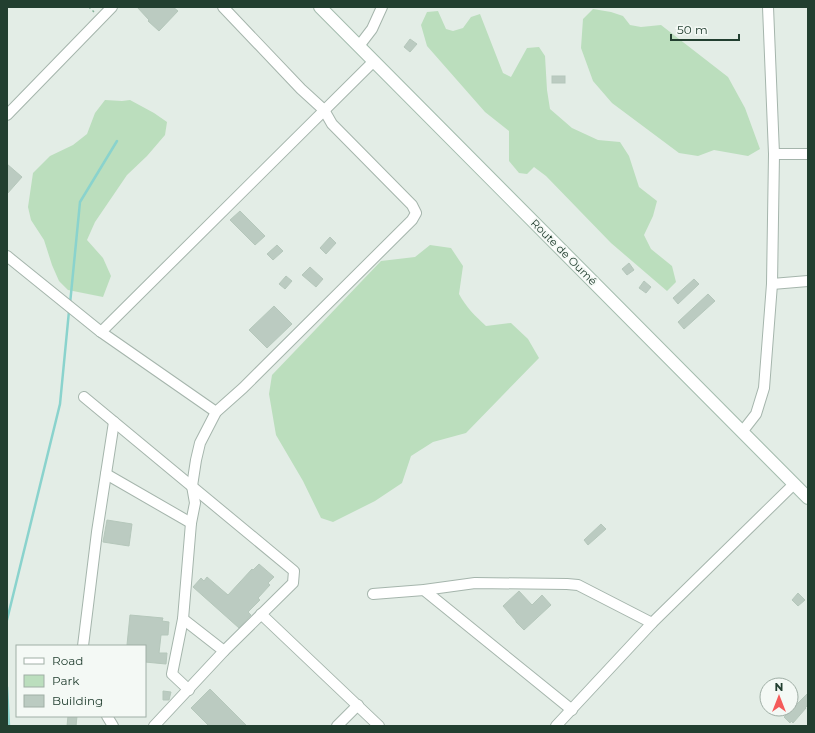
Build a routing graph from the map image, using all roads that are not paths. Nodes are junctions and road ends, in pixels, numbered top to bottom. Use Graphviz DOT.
graph roads {
  1 [pos="112,7"];
  2 [pos="223,7"];
  3 [pos="320,7"];
  4 [pos="382,7"];
  5 [pos="768,7"];
  6 [pos="359,46"];
  7 [pos="374,61"];
  8 [pos="324,110"];
  9 [pos="7,115"];
  10 [pos="774,154"];
  11 [pos="808,154"];
  12 [pos="7,256"];
  13 [pos="808,281"];
  14 [pos="772,284"];
  15 [pos="100,332"];
  16 [pos="84,397"];
  17 [pos="216,412"];
  18 [pos="114,422"];
  19 [pos="742,432"];
  20 [pos="106,474"];
  21 [pos="794,484"];
  22 [pos="192,486"];
  23 [pos="808,498"];
  24 [pos="191,523"];
  25 [pos="424,590"];
  26 [pos="373,594"];
  27 [pos="261,614"];
  28 [pos="183,619"];
  29 [pos="652,623"];
  30 [pos="83,645"];
  31 [pos="224,651"];
  32 [pos="189,690"];
  33 [pos="358,705"];
  34 [pos="572,710"];
  35 [pos="108,717"];
  36 [pos="559,725"];
  37 [pos="113,726"];
  38 [pos="154,726"];
  39 [pos="337,726"];
  40 [pos="379,726"];
  1 -- 9 [label="street"];
  2 -- 8 [label="street"];
  3 -- 6 [label="main road, Route de Oumé"];
  4 -- 6 [label="street"];
  5 -- 10 [label="street"];
  6 -- 7 [label="main road, Route de Oumé"];
  7 -- 8 [label="street"];
  7 -- 19 [label="main road, Route de Oumé"];
  8 -- 15 [label="street"];
  8 -- 17 [label="street"];
  10 -- 11 [label="street"];
  10 -- 14 [label="street"];
  12 -- 15 [label="street"];
  13 -- 14 [label="street"];
  14 -- 19 [label="street"];
  15 -- 17 [label="street"];
  16 -- 18 [label="street"];
  17 -- 22 [label="street"];
  18 -- 20 [label="street"];
  18 -- 22 [label="street"];
  19 -- 21 [label="main road, Route de Oumé"];
  20 -- 24 [label="street"];
  20 -- 30 [label="street"];
  21 -- 23 [label="main road, Route de Oumé"];
  21 -- 29 [label="street"];
  22 -- 24 [label="street"];
  22 -- 27 [label="street"];
  24 -- 28 [label="street"];
  25 -- 26 [label="street"];
  25 -- 29 [label="street"];
  25 -- 34 [label="street"];
  27 -- 31 [label="street"];
  27 -- 33 [label="street"];
  28 -- 31 [label="street"];
  28 -- 32 [label="street"];
  29 -- 34 [label="street"];
  31 -- 32 [label="street"];
  32 -- 38 [label="street"];
  33 -- 39 [label="street"];
  33 -- 40 [label="street"];
  34 -- 36 [label="street"];
  35 -- 37 [label="street"];
}
